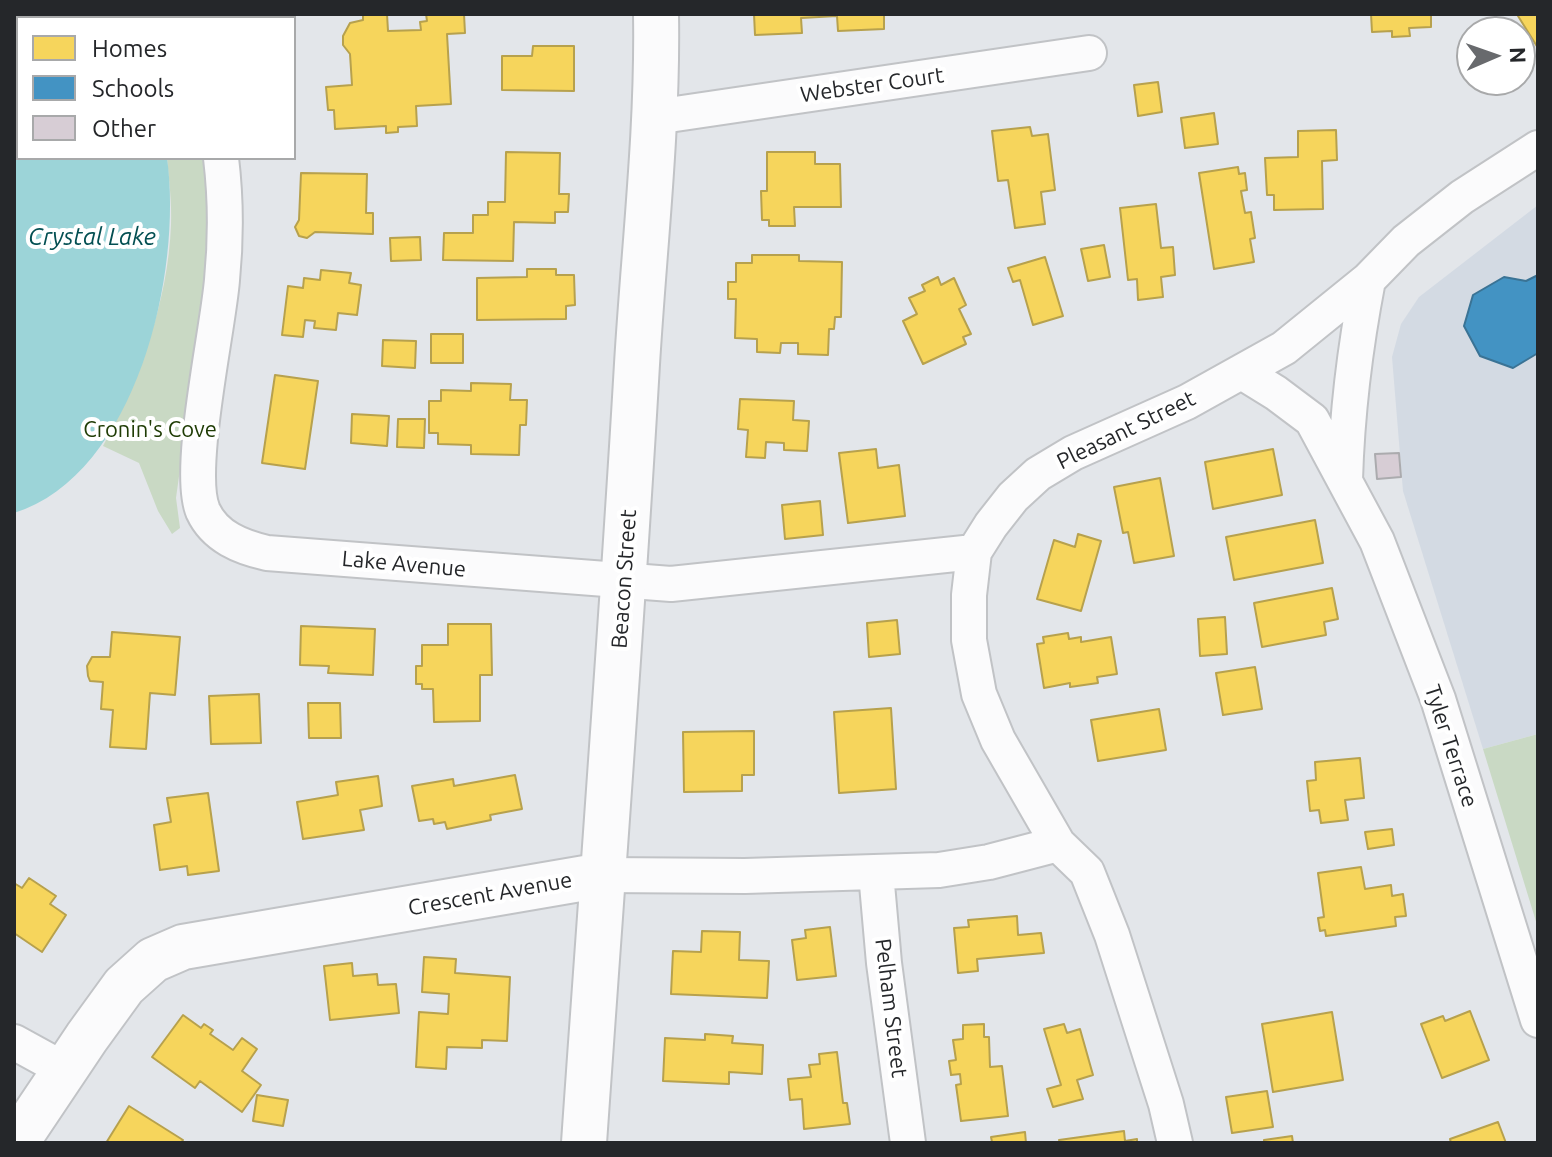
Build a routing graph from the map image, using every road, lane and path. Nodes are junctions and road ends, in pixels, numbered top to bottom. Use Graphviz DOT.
graph roads {
  1 [pos="656,14"];
  2 [pos="1089,53"];
  3 [pos="655,117"];
  4 [pos="1538,148"];
  5 [pos="221,160"];
  6 [pos="1368,280"];
  7 [pos="1242,372"];
  8 [pos="1345,481"];
  9 [pos="974,552"];
  10 [pos="625,582"];
  11 [pos="1058,844"];
  12 [pos="876,873"];
  13 [pos="603,875"];
  14 [pos="1538,1020"];
  15 [pos="14,1042"];
  16 [pos="65,1070"];
  17 [pos="16,1143"];
  18 [pos="584,1143"];
  19 [pos="908,1143"];
  20 [pos="1175,1143"];
  1 -- 3 [label="main road, Beacon Street"];
  2 -- 3 [label="street, Webster Court"];
  3 -- 10 [label="main road, Beacon Street"];
  4 -- 6 [label="street, Pleasant Street"];
  5 -- 10 [label="street, Lake Avenue"];
  6 -- 7 [label="street, Pleasant Street"];
  6 -- 8 [label="street"];
  7 -- 8 [label="street, Tyler Terrace"];
  7 -- 9 [label="street, Pleasant Street"];
  8 -- 14 [label="street, Tyler Terrace"];
  9 -- 10 [label="street, Lake Avenue"];
  9 -- 11 [label="street, Pleasant Street"];
  10 -- 13 [label="main road, Beacon Street"];
  11 -- 12 [label="street, Crescent Avenue"];
  11 -- 20 [label="street, Pleasant Street"];
  12 -- 13 [label="street, Crescent Avenue"];
  12 -- 19 [label="street, Pelham Street"];
  13 -- 16 [label="main road, Crescent Avenue"];
  13 -- 18 [label="main road, Beacon Street"];
  15 -- 16 [label="street"];
  16 -- 17 [label="main road, Crescent Avenue"];
}
